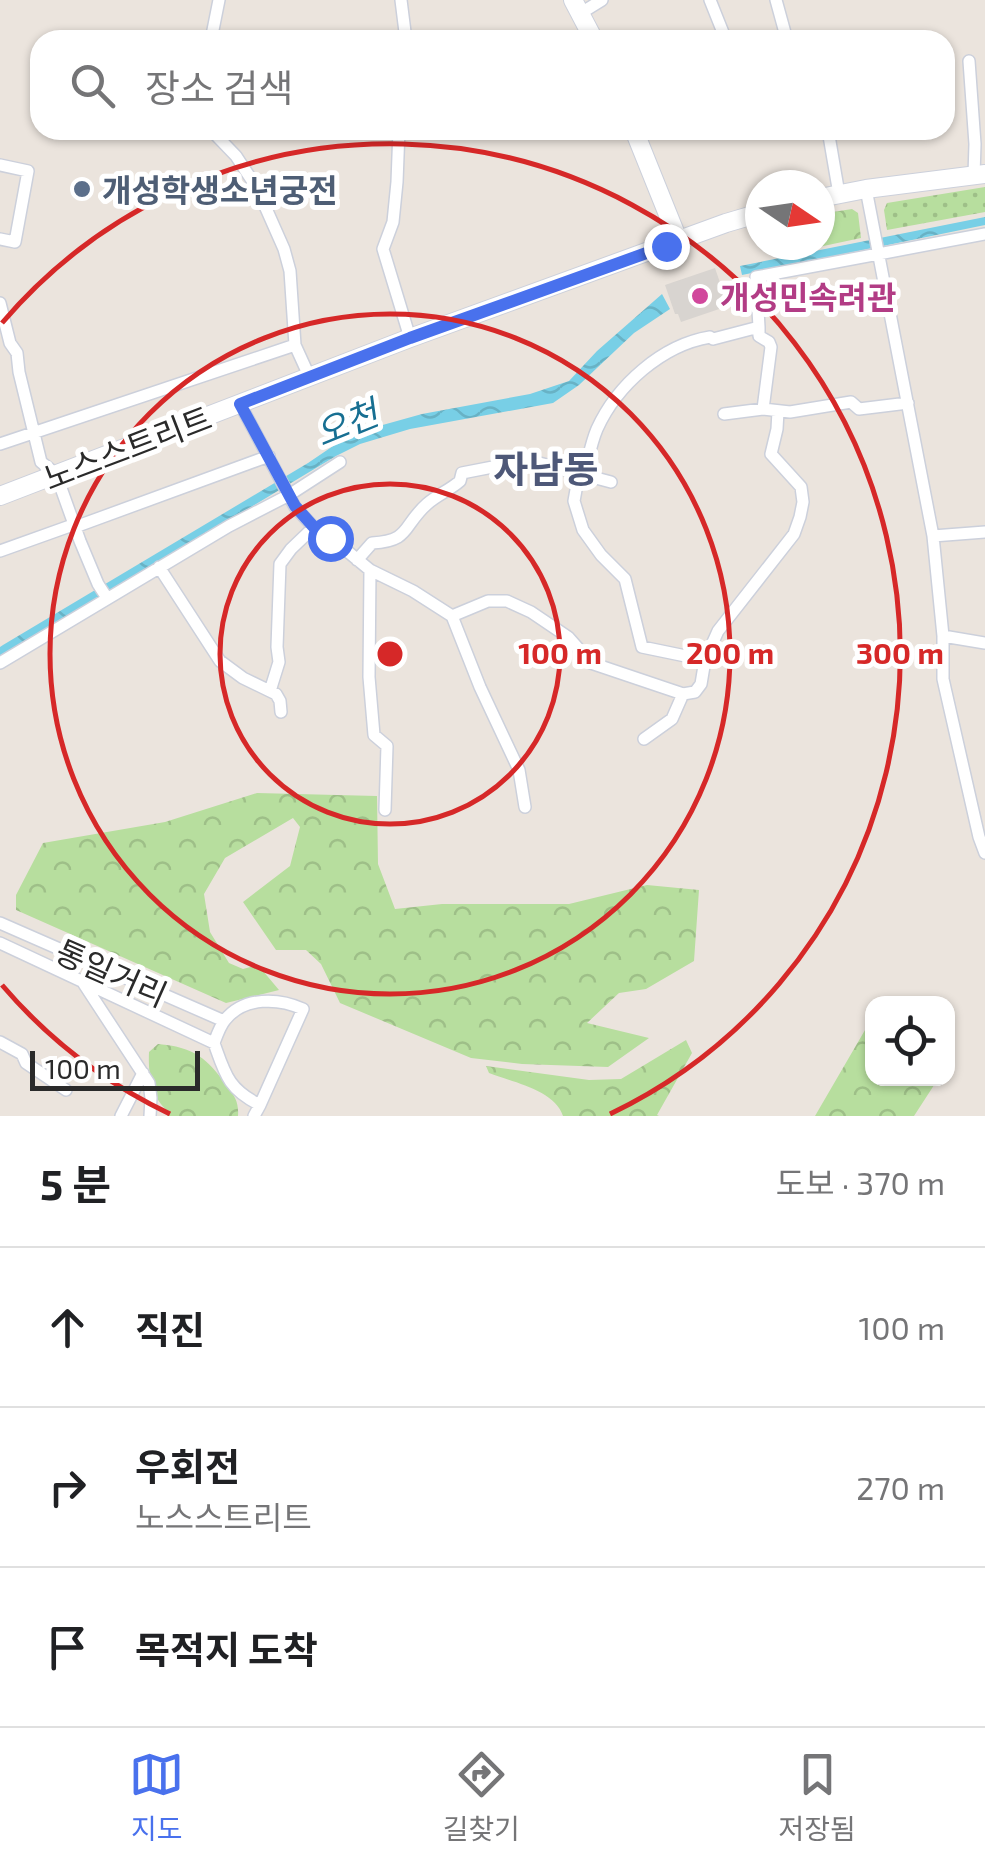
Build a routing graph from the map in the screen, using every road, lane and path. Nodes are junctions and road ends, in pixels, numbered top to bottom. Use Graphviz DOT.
graph roads {
  1 [pos="219,0"];
  2 [pos="401,0"];
  3 [pos="602,0"];
  4 [pos="710,0"];
  5 [pos="776,0"];
  6 [pos="577,6"];
  7 [pos="213,30"];
  8 [pos="405,30"];
  9 [pos="589,30"];
  10 [pos="722,30"];
  11 [pos="784,30"];
  12 [pos="969,62"];
  13 [pos="221,140"];
  14 [pos="399,140"];
  15 [pos="638,140"];
  16 [pos="828,140"];
  17 [pos="0,165"];
  18 [pos="829,170"];
  19 [pos="980,175"];
  20 [pos="866,189"];
  21 [pos="835,195"];
  22 [pos="745,217"];
  23 [pos="985,234"];
  24 [pos="0,239"];
  25 [pos="679,242"];
  26 [pos="878,253"];
  27 [pos="0,302"];
  28 [pos="759,326"];
  29 [pos="410,338"];
  30 [pos="295,345"];
  31 [pos="310,378"];
  32 [pos="908,403"];
  33 [pos="240,404"];
  34 [pos="763,409"];
  35 [pos="778,411"];
  36 [pos="724,414"];
  37 [pos="34,433"];
  38 [pos="0,444"];
  39 [pos="269,456"];
  40 [pos="340,462"];
  41 [pos="56,474"];
  42 [pos="581,474"];
  43 [pos="611,482"];
  44 [pos="288,495"];
  45 [pos="0,496"];
  46 [pos="76,527"];
  47 [pos="314,527"];
  48 [pos="985,532"];
  49 [pos="933,536"];
  50 [pos="0,551"];
  51 [pos="357,560"];
  52 [pos="159,568"];
  53 [pos="370,570"];
  54 [pos="104,593"];
  55 [pos="452,616"];
  56 [pos="943,636"];
  57 [pos="985,643"];
  58 [pos="705,660"];
  59 [pos="0,663"];
  60 [pos="270,692"];
  61 [pos="683,694"];
  62 [pos="281,712"];
  63 [pos="644,739"];
  64 [pos="525,806"];
  65 [pos="385,810"];
  66 [pos="985,853"];
  67 [pos="0,923"];
  68 [pos="0,944"];
  69 [pos="82,980"];
  70 [pos="224,1021"];
  71 [pos="0,1042"];
  72 [pos="214,1042"];
  73 [pos="142,1073"];
  74 [pos="66,1090"];
  75 [pos="257,1111"];
  76 [pos="121,1116"];
  77 [pos="150,1116"];
  1 -- 7 [label="street"];
  2 -- 8 [label="street"];
  3 -- 6 [label="street"];
  4 -- 10 [label="street"];
  5 -- 11 [label="street"];
  6 -- 9 [label="main road"];
  12 -- 19 [label="street"];
  13 -- 30 [label="street"];
  14 -- 29 [label="street"];
  15 -- 25 [label="main road"];
  16 -- 18 [label="street"];
  17 -- 24 [label="street"];
  19 -- 20 [label="main road"];
  20 -- 21 [label="main road"];
  20 -- 26 [label="street"];
  22 -- 25 [label="main road, 노스스트리트"];
  23 -- 26 [label="street"];
  25 -- 29 [label="main road, 노스스트리트"];
  26 -- 28 [label="street"];
  26 -- 32 [label="street"];
  27 -- 37 [label="street"];
  28 -- 34 [label="street"];
  28 -- 42 [label="street"];
  29 -- 31 [label="main road, 노스스트리트"];
  30 -- 31 [label="street"];
  30 -- 37 [label="street"];
  31 -- 33 [label="main road, 노스스트리트"];
  32 -- 35 [label="street"];
  32 -- 49 [label="street"];
  33 -- 39 [label="street"];
  33 -- 41 [label="main road, 노스스트리트"];
  34 -- 35 [label="street"];
  34 -- 36 [label="street"];
  35 -- 58 [label="street"];
  37 -- 38 [label="street"];
  37 -- 41 [label="street"];
  39 -- 44 [label="street"];
  39 -- 46 [label="street"];
  40 -- 44 [label="street"];
  41 -- 45 [label="main road, 노스스트리트"];
  41 -- 46 [label="street"];
  42 -- 43 [label="street"];
  42 -- 51 [label="street"];
  42 -- 58 [label="street"];
  44 -- 47 [label="street"];
  44 -- 52 [label="street"];
  46 -- 50 [label="street"];
  46 -- 54 [label="street"];
  47 -- 51 [label="street"];
  47 -- 60 [label="street"];
  48 -- 49 [label="street"];
  49 -- 56 [label="street"];
  51 -- 53 [label="street"];
  52 -- 54 [label="street"];
  52 -- 60 [label="street"];
  53 -- 55 [label="street"];
  53 -- 65 [label="street"];
  54 -- 59 [label="street"];
  55 -- 61 [label="street"];
  55 -- 64 [label="street"];
  56 -- 57 [label="street"];
  56 -- 66 [label="street"];
  58 -- 61 [label="street"];
  60 -- 62 [label="street"];
  61 -- 63 [label="street"];
  67 -- 70 [label="street, 통일거리"];
  68 -- 69 [label="street, 통일거리"];
  69 -- 72 [label="street, 통일거리"];
  69 -- 73 [label="street"];
  70 -- 72 [label="street"];
  70 -- 75 [label="street"];
  71 -- 74 [label="street"];
  72 -- 75 [label="street"];
  73 -- 76 [label="street"];
  73 -- 77 [label="street"];
}
